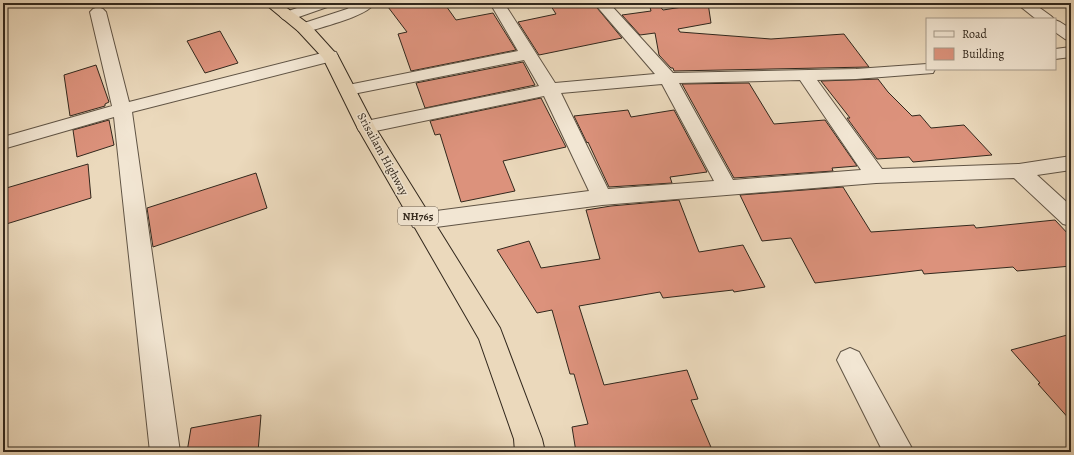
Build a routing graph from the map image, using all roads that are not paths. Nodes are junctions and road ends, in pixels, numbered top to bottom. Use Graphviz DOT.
graph roads {
  1 [pos="271,3"];
  2 [pos="325,3"];
  3 [pos="368,3"];
  4 [pos="497,3"];
  5 [pos="601,3"];
  6 [pos="1023,3"];
  7 [pos="98,12"];
  8 [pos="1045,18"];
  9 [pos="296,22"];
  10 [pos="1056,26"];
  11 [pos="1071,36"];
  12 [pos="1071,52"];
  13 [pos="528,54"];
  14 [pos="1056,54"];
  15 [pos="330,56"];
  16 [pos="926,69"];
  17 [pos="805,75"];
  18 [pos="668,78"];
  19 [pos="550,89"];
  20 [pos="348,90"];
  21 [pos="122,109"];
  22 [pos="366,127"];
  23 [pos="3,143"];
  24 [pos="1071,163"];
  25 [pos="1019,171"];
  26 [pos="876,176"];
  27 [pos="728,187"];
  28 [pos="602,197"];
  29 [pos="1071,218"];
  30 [pos="421,221"];
  31 [pos="850,360"];
  32 [pos="165,452"];
  33 [pos="530,452"];
  34 [pos="899,452"];
  1 -- 9 [label="highway, Srisailam Highway / NH765"];
  2 -- 9 [label="street"];
  3 -- 9 [label="street"];
  4 -- 13 [label="street"];
  5 -- 18 [label="street"];
  6 -- 8 [label="street"];
  7 -- 21 [label="street"];
  9 -- 15 [label="highway, Srisailam Highway / NH765"];
  10 -- 11 [label="street"];
  12 -- 14 [label="street"];
  13 -- 19 [label="street"];
  13 -- 20 [label="street"];
  15 -- 20 [label="highway, Srisailam Highway / NH765"];
  15 -- 21 [label="street"];
  16 -- 17 [label="street"];
  17 -- 18 [label="street"];
  17 -- 26 [label="street"];
  18 -- 19 [label="street"];
  18 -- 27 [label="street"];
  19 -- 22 [label="street"];
  19 -- 28 [label="street"];
  20 -- 22 [label="highway, Srisailam Highway / NH765"];
  21 -- 23 [label="street"];
  21 -- 32 [label="street"];
  22 -- 30 [label="highway, Srisailam Highway / NH765"];
  24 -- 25 [label="street"];
  25 -- 26 [label="street"];
  25 -- 29 [label="street"];
  26 -- 27 [label="street"];
  27 -- 28 [label="street"];
  28 -- 30 [label="street"];
  30 -- 33 [label="highway, Srisailam Highway / NH765"];
  31 -- 34 [label="street"];
}
